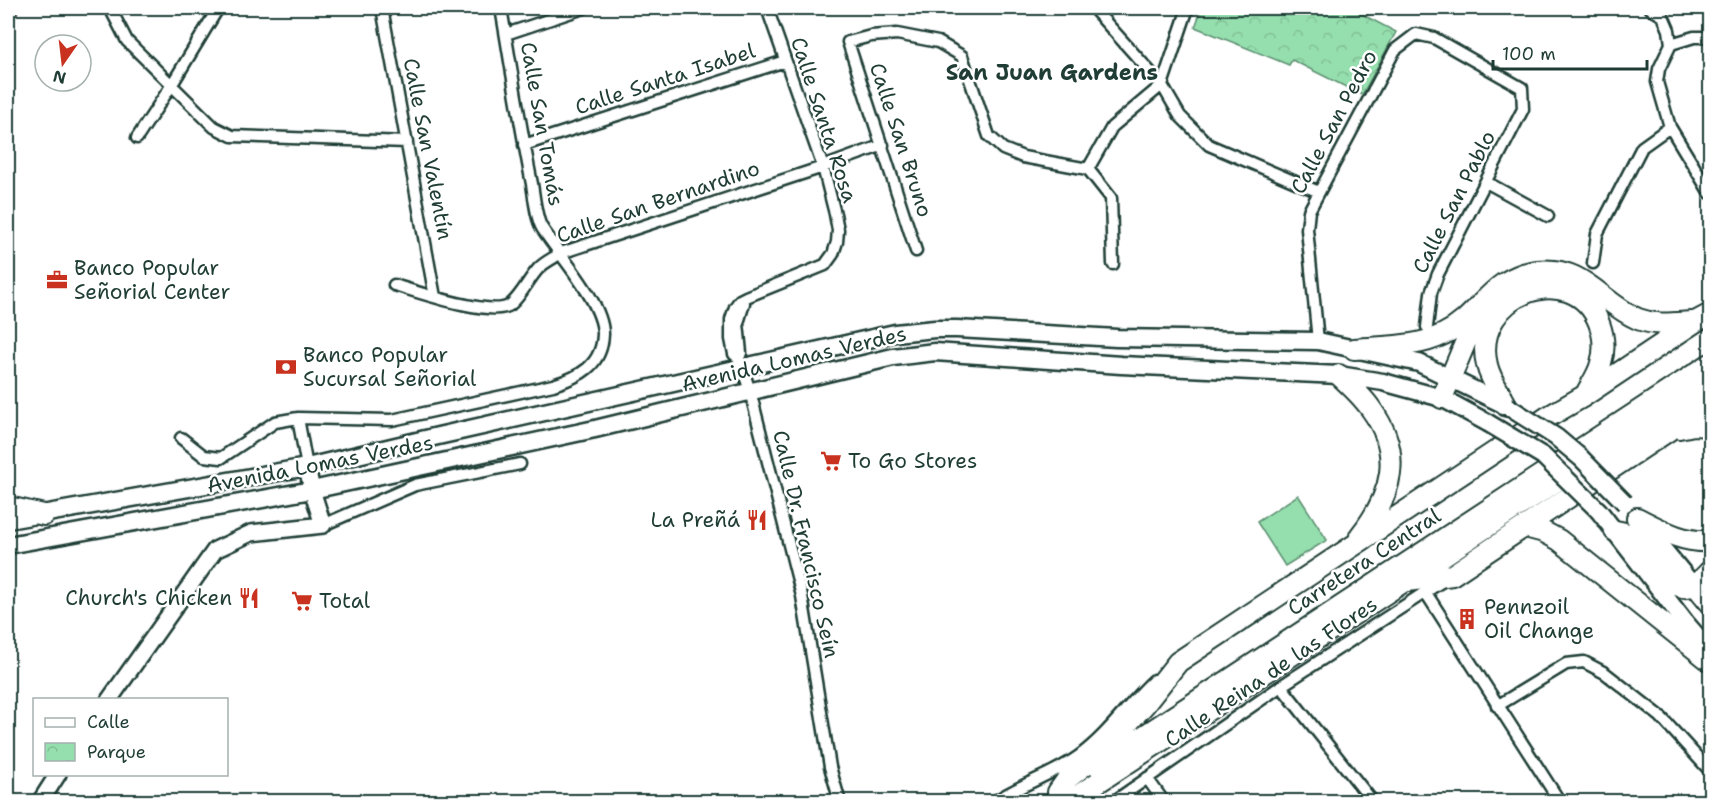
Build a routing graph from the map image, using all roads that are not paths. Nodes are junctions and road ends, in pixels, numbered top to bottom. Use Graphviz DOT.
graph roads {
  1 [pos="12,8"];
  2 [pos="110,8"];
  3 [pos="220,8"];
  4 [pos="382,8"];
  5 [pos="501,8"];
  6 [pos="584,8"];
  7 [pos="767,8"];
  8 [pos="1092,8"];
  9 [pos="1188,8"];
  10 [pos="1650,8"];
  11 [pos="8,10"];
  12 [pos="506,34"];
  13 [pos="1412,37"];
  14 [pos="1710,37"];
  15 [pos="1671,44"];
  16 [pos="785,61"];
  17 [pos="171,86"];
  18 [pos="1162,86"];
  19 [pos="1670,127"];
  20 [pos="137,138"];
  21 [pos="407,142"];
  22 [pos="524,145"];
  23 [pos="883,145"];
  24 [pos="823,167"];
  25 [pos="1088,169"];
  26 [pos="1486,183"];
  27 [pos="1319,192"];
  28 [pos="1710,193"];
  29 [pos="1548,216"];
  30 [pos="916,251"];
  31 [pos="561,253"];
  32 [pos="1593,263"];
  33 [pos="1113,264"];
  34 [pos="394,285"];
  35 [pos="435,297"];
  36 [pos="1481,302"];
  37 [pos="1703,318"];
  38 [pos="1427,327"];
  39 [pos="1318,341"];
  40 [pos="1354,349"];
  41 [pos="741,363"];
  42 [pos="1710,364"];
  43 [pos="1339,375"];
  44 [pos="1450,377"];
  45 [pos="1710,380"];
  46 [pos="750,391"];
  47 [pos="1584,396"];
  48 [pos="1442,398"];
  49 [pos="1710,403"];
  50 [pos="1507,406"];
  51 [pos="298,418"];
  52 [pos="1710,426"];
  53 [pos="1671,430"];
  54 [pos="181,438"];
  55 [pos="520,464"];
  56 [pos="307,467"];
  57 [pos="312,490"];
  58 [pos="8,507"];
  59 [pos="44,515"];
  60 [pos="1637,518"];
  61 [pos="8,520"];
  62 [pos="323,525"];
  63 [pos="1525,527"];
  64 [pos="1615,531"];
  65 [pos="1710,541"];
  66 [pos="8,545"];
  67 [pos="1353,546"];
  68 [pos="1710,571"];
  69 [pos="1452,575"];
  70 [pos="1402,582"];
  71 [pos="1694,585"];
  72 [pos="1425,593"];
  73 [pos="1710,606"];
  74 [pos="1710,651"];
  75 [pos="1178,662"];
  76 [pos="1710,662"];
  77 [pos="1281,686"];
  78 [pos="110,698"];
  79 [pos="1497,706"];
  80 [pos="1710,771"];
  81 [pos="57,776"];
  82 [pos="1147,778"];
  83 [pos="1057,798"];
  84 [pos="40,801"];
  85 [pos="840,801"];
  86 [pos="994,801"];
  87 [pos="1113,801"];
  88 [pos="1164,801"];
  89 [pos="1373,801"];
  90 [pos="1560,801"];
  1 -- 11 [label="street"];
  2 -- 17 [label="street"];
  3 -- 17 [label="street"];
  4 -- 21 [label="street, Calle San Valentín"];
  5 -- 12 [label="street, Calle San Tomás"];
  6 -- 12 [label="street"];
  7 -- 16 [label="street, Calle Santa Rosa"];
  8 -- 18 [label="street"];
  9 -- 18 [label="street"];
  10 -- 15 [label="street"];
  12 -- 22 [label="street, Calle San Tomás"];
  13 -- 26 [label="street, Calle San Pablo"];
  13 -- 27 [label="street, Calle San Pedro"];
  14 -- 15 [label="street"];
  15 -- 19 [label="street"];
  16 -- 22 [label="street, Calle Santa Isabel"];
  16 -- 24 [label="street, Calle Santa Rosa"];
  17 -- 20 [label="street"];
  17 -- 21 [label="street"];
  18 -- 25 [label="street"];
  18 -- 27 [label="street"];
  19 -- 28 [label="street"];
  19 -- 32 [label="street"];
  21 -- 35 [label="street, Calle San Valentín"];
  22 -- 31 [label="street, Calle San Tomás"];
  23 -- 24 [label="street, Calle San Bernardino"];
  23 -- 25 [label="street, Calle San Bruno"];
  23 -- 30 [label="street, Calle San Bruno"];
  24 -- 31 [label="street, Calle San Bernardino"];
  24 -- 41 [label="street, Calle Santa Rosa"];
  25 -- 33 [label="street"];
  26 -- 29 [label="street"];
  26 -- 38 [label="street, Calle San Pablo"];
  27 -- 39 [label="street, Calle San Pedro"];
  31 -- 35 [label="street, Calle San Bernardino"];
  31 -- 51 [label="street, Calle San Tomás"];
  34 -- 35 [label="street, Calle San Bernardino"];
  36 -- 37 [label="highway"];
  36 -- 40 [label="highway"];
  36 -- 44 [label="highway"];
  37 -- 47 [label="highway"];
  39 -- 40 [label="main road, Avenida Lomas Verdes"];
  39 -- 41 [label="main road, Avenida Lomas Verdes"];
  40 -- 44 [label="main road, Avenida Lomas Verdes"];
  41 -- 46 [label="street, Calle Dr. Francisco Seín"];
  41 -- 56 [label="main road, Avenida Lomas Verdes"];
  42 -- 83 [label="highway, Carretera Central"];
  43 -- 46 [label="main road, Avenida Lomas Verdes"];
  43 -- 48 [label="main road, Avenida Lomas Verdes"];
  43 -- 67 [label="highway"];
  44 -- 48 [label="highway"];
  44 -- 50 [label="main road, Avenida Lomas Verdes"];
  45 -- 70 [label="highway, Carretera Central"];
  46 -- 57 [label="main road, Avenida Lomas Verdes"];
  46 -- 85 [label="street, Calle Dr. Francisco Seín"];
  47 -- 50 [label="highway"];
  47 -- 67 [label="highway"];
  48 -- 64 [label="main road, Avenida Lomas Verdes, bridge"];
  49 -- 53 [label="highway"];
  50 -- 60 [label="main road, Avenida Lomas Verdes, bridge"];
  51 -- 54 [label="street, Calle San Tomás"];
  51 -- 56 [label="street"];
  52 -- 53 [label="highway"];
  53 -- 63 [label="highway"];
  55 -- 62 [label="street"];
  56 -- 57 [label="street"];
  56 -- 59 [label="main road, Avenida Lomas Verdes"];
  57 -- 62 [label="street"];
  57 -- 66 [label="main road, Avenida Lomas Verdes"];
  58 -- 59 [label="highway"];
  59 -- 61 [label="main road, Avenida Lomas Verdes"];
  60 -- 65 [label="highway"];
  60 -- 71 [label="main road, Avenida Lomas Verdes"];
  62 -- 78 [label="street"];
  63 -- 69 [label="highway"];
  63 -- 76 [label="highway"];
  64 -- 71 [label="highway"];
  64 -- 74 [label="main road, Avenida Lomas Verdes"];
  67 -- 75 [label="highway"];
  68 -- 71 [label="highway"];
  69 -- 70 [label="highway"];
  69 -- 72 [label="street, Calle Reina de las Flores"];
  70 -- 83 [label="highway, Carretera Central"];
  71 -- 73 [label="main road, Avenida Lomas Verdes"];
  72 -- 77 [label="street, Calle Reina de las Flores"];
  72 -- 79 [label="street"];
  75 -- 83 [label="highway"];
  75 -- 86 [label="street"];
  77 -- 82 [label="street, Calle Reina de las Flores"];
  77 -- 89 [label="street"];
  79 -- 80 [label="street"];
  79 -- 90 [label="street"];
  81 -- 84 [label="street"];
  82 -- 87 [label="street, Calle Reina de las Flores"];
  82 -- 88 [label="street"];
}
